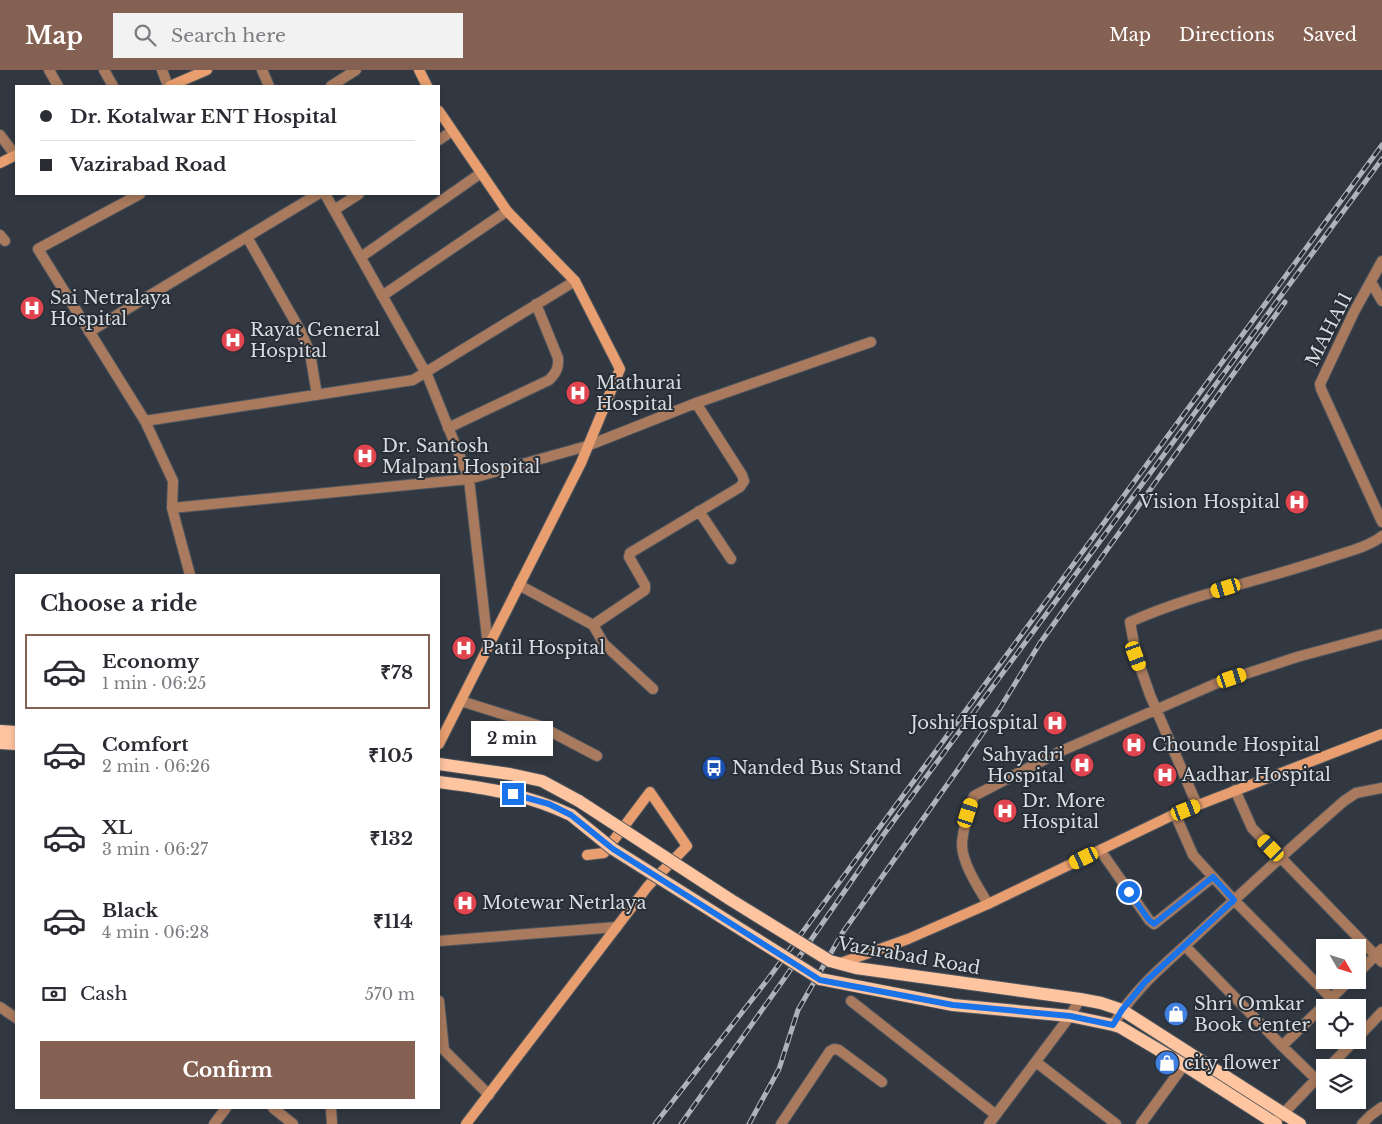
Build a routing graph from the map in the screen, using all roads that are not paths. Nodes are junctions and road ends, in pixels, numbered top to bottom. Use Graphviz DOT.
graph roads {
  1 [pos="49,70"];
  2 [pos="104,70"];
  3 [pos="162,70"];
  4 [pos="207,70"];
  5 [pos="262,70"];
  6 [pos="356,70"];
  7 [pos="419,70"];
  8 [pos="57,85"];
  9 [pos="112,85"];
  10 [pos="169,85"];
  11 [pos="171,85"];
  12 [pos="269,85"];
  13 [pos="333,85"];
  14 [pos="426,85"];
  15 [pos="440,113"];
  16 [pos="452,131"];
  17 [pos="0,135"];
  18 [pos="440,139"];
  19 [pos="15,155"];
  20 [pos="15,156"];
  21 [pos="0,163"];
  22 [pos="481,173"];
  23 [pos="138,195"];
  24 [pos="316,195"];
  25 [pos="326,195"];
  26 [pos="357,195"];
  27 [pos="334,210"];
  28 [pos="507,211"];
  29 [pos="247,237"];
  30 [pos="360,257"];
  31 [pos="1382,261"];
  32 [pos="575,281"];
  33 [pos="1371,282"];
  34 [pos="382,296"];
  35 [pos="1382,301"];
  36 [pos="536,304"];
  37 [pos="89,332"];
  38 [pos="871,342"];
  39 [pos="425,372"];
  40 [pos="317,395"];
  41 [pos="696,403"];
  42 [pos="145,421"];
  43 [pos="448,428"];
  44 [pos="587,446"];
  45 [pos="469,479"];
  46 [pos="172,508"];
  47 [pos="699,511"];
  48 [pos="1382,522"];
  49 [pos="1382,536"];
  50 [pos="731,559"];
  51 [pos="190,574"];
  52 [pos="519,585"];
  53 [pos="593,625"];
  54 [pos="1382,634"];
  55 [pos="488,646"];
  56 [pos="653,690"];
  57 [pos="460,701"];
  58 [pos="1157,710"];
  59 [pos="0,731"];
  60 [pos="15,732"];
  61 [pos="1382,734"];
  62 [pos="440,742"];
  63 [pos="0,744"];
  64 [pos="15,744"];
  65 [pos="597,756"];
  66 [pos="440,764"];
  67 [pos="440,782"];
  68 [pos="1382,788"];
  69 [pos="1234,790"];
  70 [pos="1197,805"];
  71 [pos="1175,814"];
  72 [pos="1100,850"];
  73 [pos="587,855"];
  74 [pos="1280,857"];
  75 [pos="1213,877"];
  76 [pos="1234,900"];
  77 [pos="988,904"];
  78 [pos="617,927"];
  79 [pos="440,941"];
  80 [pos="1185,946"];
  81 [pos="1380,955"];
  82 [pos="834,962"];
  83 [pos="1366,966"];
  84 [pos="1340,989"];
  85 [pos="1331,998"];
  86 [pos="1080,999"];
  87 [pos="851,1001"];
  88 [pos="0,1007"];
  89 [pos="1122,1010"];
  90 [pos="440,1011"];
  91 [pos="1382,1012"];
  92 [pos="1070,1016"];
  93 [pos="15,1017"];
  94 [pos="1113,1025"];
  95 [pos="1366,1029"];
  96 [pos="1282,1046"];
  97 [pos="1346,1049"];
  98 [pos="1337,1059"];
  99 [pos="1036,1062"];
  100 [pos="1184,1065"];
  101 [pos="1316,1079"];
  102 [pos="882,1082"];
  103 [pos="489,1095"];
  104 [pos="1382,1107"];
  105 [pos="225,1109"];
  106 [pos="274,1109"];
  107 [pos="331,1109"];
  108 [pos="996,1115"];
  109 [pos="1276,1121"];
  110 [pos="214,1124"];
  111 [pos="294,1124"];
  112 [pos="332,1124"];
  113 [pos="466,1124"];
  114 [pos="781,1124"];
  115 [pos="989,1124"];
  116 [pos="1116,1124"];
  117 [pos="1141,1124"];
  118 [pos="1300,1124"];
  119 [pos="1362,1124"];
  1 -- 8 [label="street"];
  2 -- 9 [label="street"];
  3 -- 10 [label="street"];
  4 -- 11 [label="street"];
  5 -- 12 [label="street"];
  6 -- 13 [label="street"];
  7 -- 14 [label="street"];
  15 -- 16 [label="street"];
  16 -- 18 [label="street"];
  16 -- 22 [label="street"];
  17 -- 19 [label="street"];
  20 -- 21 [label="street"];
  22 -- 28 [label="street"];
  22 -- 30 [label="street"];
  23 -- 37 [label="street"];
  24 -- 29 [label="street"];
  25 -- 27 [label="street"];
  26 -- 27 [label="street"];
  27 -- 30 [label="street"];
  28 -- 32 [label="street"];
  28 -- 34 [label="street"];
  29 -- 37 [label="street"];
  29 -- 40 [label="street"];
  30 -- 34 [label="street"];
  31 -- 33 [label="street, MAHA11"];
  32 -- 36 [label="street"];
  32 -- 44 [label="street"];
  33 -- 35 [label="street"];
  33 -- 48 [label="street, MAHA11"];
  34 -- 39 [label="street"];
  36 -- 39 [label="street"];
  36 -- 43 [label="street"];
  37 -- 42 [label="street"];
  38 -- 41 [label="street"];
  39 -- 40 [label="street"];
  39 -- 43 [label="street"];
  40 -- 42 [label="street"];
  41 -- 44 [label="street"];
  41 -- 47 [label="street"];
  42 -- 46 [label="street"];
  43 -- 45 [label="street"];
  44 -- 45 [label="street"];
  44 -- 52 [label="street"];
  45 -- 46 [label="street"];
  45 -- 55 [label="street"];
  46 -- 51 [label="street"];
  47 -- 50 [label="street"];
  47 -- 53 [label="street"];
  49 -- 58 [label="street"];
  52 -- 53 [label="street"];
  52 -- 55 [label="street"];
  53 -- 56 [label="street"];
  54 -- 58 [label="street"];
  55 -- 57 [label="street"];
  57 -- 62 [label="street"];
  57 -- 65 [label="street"];
  58 -- 70 [label="street"];
  58 -- 77 [label="street"];
  59 -- 60 [label="main road"];
  61 -- 69 [label="street"];
  63 -- 64 [label="main road"];
  66 -- 82 [label="main road, Vazirabad Road, bridge"];
  67 -- 92 [label="main road, Vazirabad Road, bridge"];
  68 -- 74 [label="street"];
  69 -- 70 [label="street"];
  69 -- 74 [label="street"];
  70 -- 71 [label="street"];
  71 -- 72 [label="street"];
  71 -- 75 [label="street"];
  72 -- 75 [label="street"];
  72 -- 77 [label="street"];
  73 -- 78 [label="street"];
  74 -- 76 [label="street"];
  74 -- 81 [label="street"];
  75 -- 76 [label="street"];
  76 -- 80 [label="street"];
  76 -- 85 [label="street"];
  77 -- 82 [label="street"];
  78 -- 79 [label="street"];
  78 -- 103 [label="street"];
  80 -- 89 [label="street"];
  80 -- 96 [label="street"];
  81 -- 83 [label="street"];
  82 -- 86 [label="main road, Vazirabad Road"];
  84 -- 85 [label="street"];
  85 -- 96 [label="street"];
  86 -- 89 [label="main road, Vazirabad Road"];
  86 -- 92 [label="street"];
  87 -- 108 [label="street"];
  88 -- 93 [label="street"];
  89 -- 94 [label="street"];
  89 -- 109 [label="main road, Vazirabad Road"];
  90 -- 103 [label="street"];
  91 -- 95 [label="street"];
  92 -- 94 [label="main road, Vazirabad Road"];
  92 -- 99 [label="street"];
  94 -- 100 [label="main road, Vazirabad Road"];
  96 -- 101 [label="street"];
  97 -- 98 [label="street"];
  99 -- 108 [label="street"];
  99 -- 116 [label="street"];
  100 -- 109 [label="main road, Vazirabad Road"];
  100 -- 117 [label="street"];
  101 -- 109 [label="street"];
  102 -- 114 [label="street"];
  103 -- 113 [label="street"];
  104 -- 119 [label="street"];
  105 -- 110 [label="street"];
  106 -- 111 [label="street"];
  107 -- 112 [label="street"];
  108 -- 115 [label="street"];
  109 -- 118 [label="main road, Vazirabad Road"];
}
